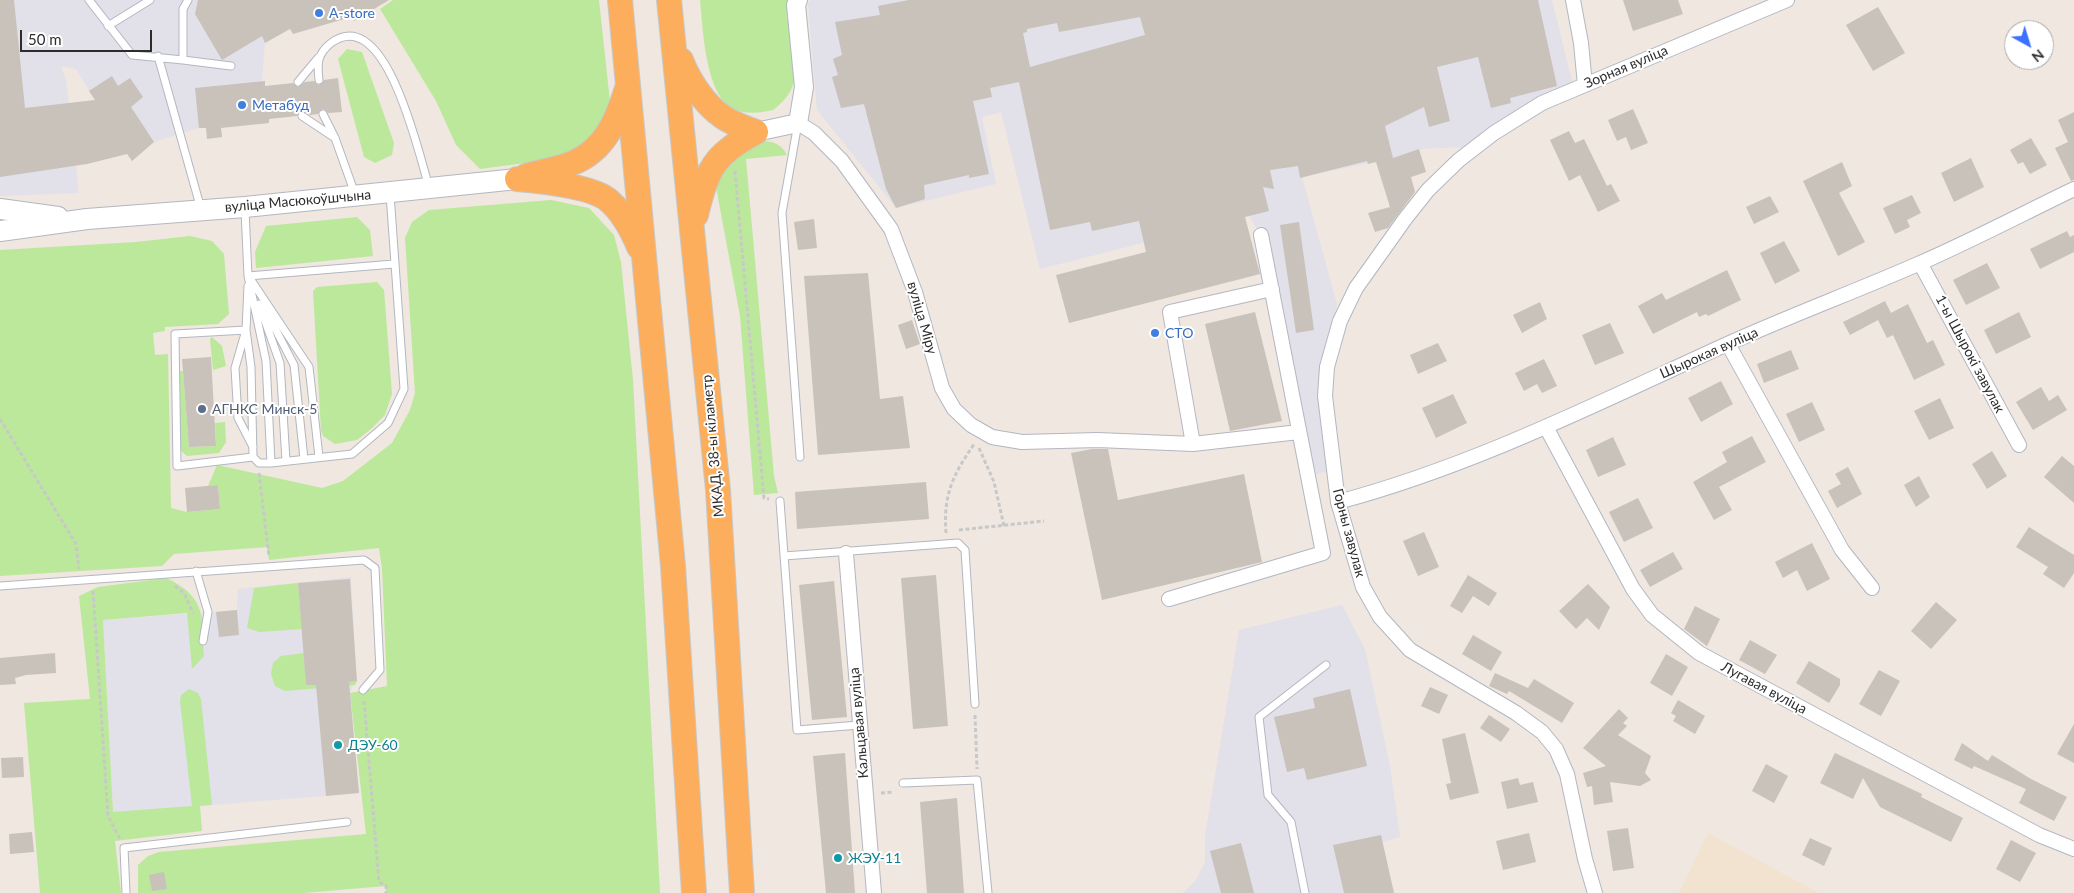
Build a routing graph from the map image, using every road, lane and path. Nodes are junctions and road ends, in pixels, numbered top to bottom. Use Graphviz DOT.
graph roads {
  1 [pos="89,0"];
  2 [pos="150,0"];
  3 [pos="188,0"];
  4 [pos="620,0"];
  5 [pos="669,0"];
  6 [pos="798,0"];
  7 [pos="1573,0"];
  8 [pos="1786,0"];
  9 [pos="1762,5"];
  10 [pos="108,26"];
  11 [pos="675,46"];
  12 [pos="158,56"];
  13 [pos="318,58"];
  14 [pos="183,60"];
  15 [pos="231,66"];
  16 [pos="319,80"];
  17 [pos="298,82"];
  18 [pos="628,83"];
  19 [pos="1585,85"];
  20 [pos="323,114"];
  21 [pos="302,116"];
  22 [pos="798,123"];
  23 [pos="756,132"];
  24 [pos="1494,133"];
  25 [pos="335,138"];
  26 [pos="732,144"];
  27 [pos="517,179"];
  28 [pos="429,189"];
  29 [pos="2074,189"];
  30 [pos="390,193"];
  31 [pos="356,196"];
  32 [pos="245,207"];
  33 [pos="0,209"];
  34 [pos="202,209"];
  35 [pos="78,220"];
  36 [pos="692,229"];
  37 [pos="0,231"];
  38 [pos="1261,235"];
  39 [pos="644,263"];
  40 [pos="1920,263"];
  41 [pos="394,264"];
  42 [pos="248,276"];
  43 [pos="1272,289"];
  44 [pos="246,330"];
  45 [pos="1728,344"];
  46 [pos="0,419"];
  47 [pos="1546,427"];
  48 [pos="1299,432"];
  49 [pos="980,437"];
  50 [pos="1193,444"];
  51 [pos="2019,445"];
  52 [pos="253,447"];
  53 [pos="253,457"];
  54 [pos="319,457"];
  55 [pos="800,457"];
  56 [pos="304,459"];
  57 [pos="286,461"];
  58 [pos="259,463"];
  59 [pos="271,463"];
  60 [pos="780,501"];
  61 [pos="1338,502"];
  62 [pos="1044,522"];
  63 [pos="1004,526"];
  64 [pos="946,531"];
  65 [pos="947,544"];
  66 [pos="846,553"];
  67 [pos="784,556"];
  68 [pos="270,566"];
  69 [pos="196,571"];
  70 [pos="88,580"];
  71 [pos="0,586"];
  72 [pos="1872,588"];
  73 [pos="1169,599"];
  74 [pos="203,641"];
  75 [pos="1326,665"];
  76 [pos="363,690"];
  77 [pos="975,704"];
  78 [pos="859,726"];
  79 [pos="977,780"];
  80 [pos="903,783"];
  81 [pos="865,794"];
  82 [pos="347,822"];
  83 [pos="124,848"];
  84 [pos="2074,849"];
  85 [pos="126,893"];
  86 [pos="386,893"];
  87 [pos="694,893"];
  88 [pos="742,893"];
  89 [pos="874,893"];
  90 [pos="988,893"];
  91 [pos="1305,893"];
  92 [pos="1595,893"];
  1 -- 10 [label="lane"];
  2 -- 10 [label="lane"];
  3 -- 14 [label="lane"];
  4 -- 18 [label="highway"];
  5 -- 11 [label="highway, МКАД, 38-ы кіламетр"];
  6 -- 22 [label="street"];
  7 -- 19 [label="street"];
  8 -- 9 [label="street, Зорная вуліца"];
  9 -- 19 [label="street, Зорная вуліца"];
  10 -- 12 [label="lane"];
  11 -- 23 [label="highway"];
  11 -- 36 [label="highway, МКАД, 38-ы кіламетр"];
  12 -- 14 [label="lane"];
  12 -- 34 [label="lane"];
  13 -- 16 [label="lane"];
  13 -- 17 [label="lane"];
  13 -- 28 [label="lane"];
  14 -- 15 [label="lane"];
  18 -- 27 [label="highway"];
  18 -- 39 [label="highway"];
  19 -- 24 [label="street, Зорная вуліца"];
  20 -- 25 [label="lane"];
  21 -- 25 [label="lane"];
  22 -- 23 [label="street"];
  22 -- 49 [label="street, вуліца Міру"];
  22 -- 55 [label="lane"];
  23 -- 26 [label="highway"];
  24 -- 61 [label="street, Горны завулак"];
  25 -- 31 [label="lane"];
  26 -- 36 [label="highway"];
  26 -- 60 [label="path"];
  27 -- 28 [label="main road, вуліца Масюкоўшчына"];
  27 -- 39 [label="highway"];
  28 -- 30 [label="main road, вуліца Масюкоўшчына"];
  29 -- 40 [label="street, Шырокая вуліца"];
  30 -- 31 [label="main road, вуліца Масюкоўшчына"];
  30 -- 41 [label="lane"];
  31 -- 32 [label="main road, вуліца Масюкоўшчына"];
  32 -- 34 [label="main road, вуліца Масюкоўшчына"];
  32 -- 42 [label="lane"];
  33 -- 35 [label="main road, вуліца Масюкоўшчына"];
  34 -- 35 [label="main road, вуліца Масюкоўшчына"];
  35 -- 37 [label="main road, вуліца Масюкоўшчына"];
  36 -- 88 [label="highway, МКАД, 38-ы кіламетр"];
  38 -- 43 [label="street"];
  39 -- 87 [label="highway"];
  40 -- 45 [label="street, Шырокая вуліца"];
  40 -- 51 [label="street, 1-ы Шырокі завулак"];
  41 -- 42 [label="lane"];
  41 -- 54 [label="lane"];
  42 -- 44 [label="lane"];
  42 -- 54 [label="lane"];
  42 -- 56 [label="lane"];
  42 -- 57 [label="lane"];
  42 -- 59 [label="lane"];
  43 -- 48 [label="street"];
  43 -- 50 [label="street"];
  44 -- 52 [label="lane"];
  44 -- 52 [label="lane"];
  44 -- 53 [label="lane"];
  45 -- 47 [label="street, Шырокая вуліца"];
  45 -- 72 [label="street"];
  46 -- 70 [label="path"];
  47 -- 61 [label="street, Шырокая вуліца"];
  47 -- 84 [label="street, Лугавая вуліца"];
  48 -- 50 [label="street, вуліца Міру"];
  48 -- 73 [label="street"];
  49 -- 50 [label="street, вуліца Міру"];
  49 -- 63 [label="path"];
  49 -- 64 [label="path"];
  52 -- 53 [label="lane"];
  53 -- 58 [label="lane"];
  54 -- 56 [label="lane"];
  56 -- 57 [label="lane"];
  57 -- 59 [label="lane"];
  58 -- 59 [label="lane"];
  58 -- 68 [label="path"];
  60 -- 67 [label="lane"];
  61 -- 92 [label="street, Горны завулак"];
  62 -- 63 [label="path"];
  63 -- 64 [label="path"];
  64 -- 65 [label="path"];
  65 -- 66 [label="lane"];
  65 -- 77 [label="lane"];
  66 -- 67 [label="lane"];
  66 -- 78 [label="street, Кальцавая вуліца"];
  67 -- 78 [label="lane"];
  68 -- 69 [label="lane"];
  68 -- 76 [label="lane"];
  69 -- 70 [label="lane"];
  69 -- 74 [label="lane"];
  70 -- 71 [label="lane"];
  70 -- 83 [label="path"];
  75 -- 91 [label="lane"];
  76 -- 86 [label="path"];
  77 -- 79 [label="path"];
  78 -- 81 [label="street, Кальцавая вуліца"];
  79 -- 80 [label="lane"];
  79 -- 90 [label="lane"];
  80 -- 81 [label="path"];
  81 -- 89 [label="street, Кальцавая вуліца"];
  82 -- 83 [label="lane"];
  83 -- 85 [label="lane"];
}
